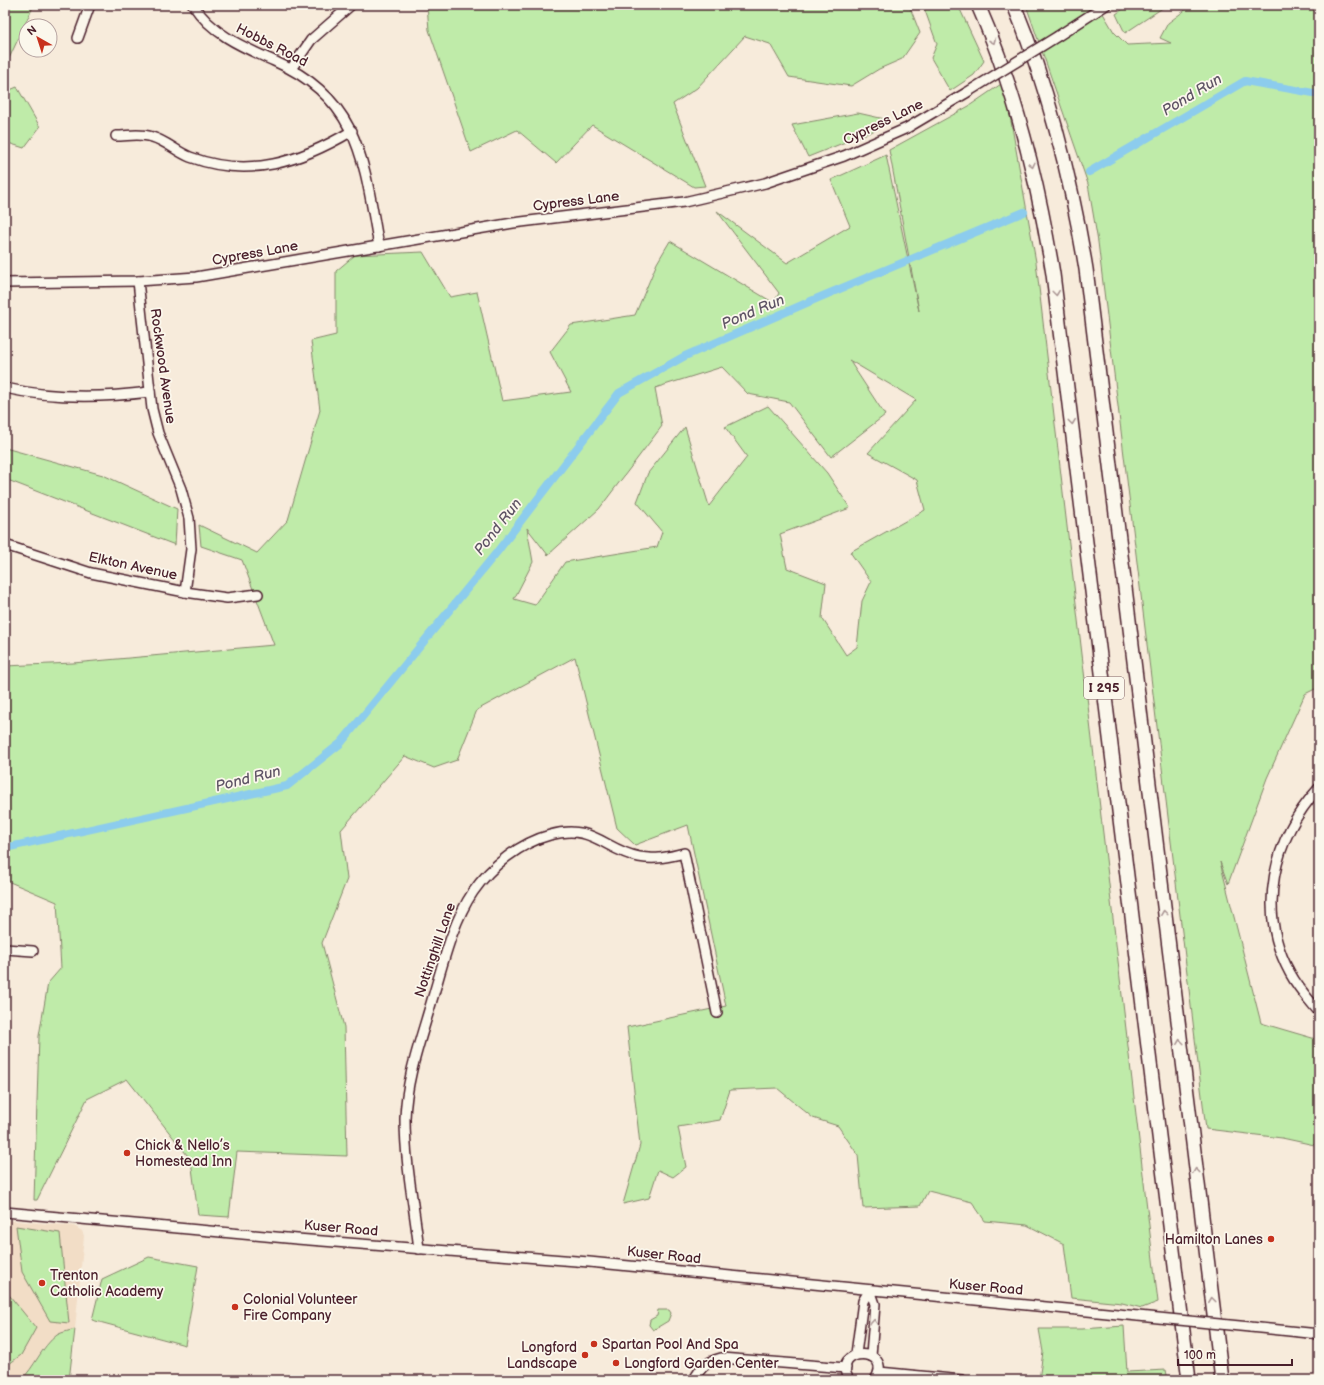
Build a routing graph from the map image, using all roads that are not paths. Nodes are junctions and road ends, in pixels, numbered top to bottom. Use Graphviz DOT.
graph roads {
  1 [pos="90,5"];
  2 [pos="193,5"];
  3 [pos="352,5"];
  4 [pos="978,5"];
  5 [pos="1014,5"];
  6 [pos="1106,5"];
  7 [pos="78,38"];
  8 [pos="291,69"];
  9 [pos="352,131"];
  10 [pos="116,136"];
  11 [pos="379,246"];
  12 [pos="138,281"];
  13 [pos="5,282"];
  14 [pos="5,388"];
  15 [pos="150,392"];
  16 [pos="5,545"];
  17 [pos="185,592"];
  18 [pos="258,594"];
  19 [pos="1319,788"];
  20 [pos="5,949"];
  21 [pos="33,952"];
  22 [pos="1319,1012"];
  23 [pos="717,1013"];
  24 [pos="5,1212"];
  25 [pos="419,1249"];
  26 [pos="870,1290"];
  27 [pos="1319,1334"];
  28 [pos="856,1354"];
  29 [pos="871,1356"];
  30 [pos="846,1368"];
  31 [pos="877,1376"];
  32 [pos="694,1380"];
  33 [pos="849,1380"];
  34 [pos="962,1380"];
  35 [pos="1189,1380"];
  36 [pos="1222,1380"];
  1 -- 7 [label="street"];
  2 -- 8 [label="street, Hobbs Road"];
  3 -- 8 [label="street"];
  4 -- 35 [label="highway, I 295, one-way"];
  36 -- 5 [label="highway, I 295, one-way"];
  6 -- 11 [label="street, Cypress Lane, bridge"];
  8 -- 9 [label="street, Hobbs Road"];
  9 -- 10 [label="street"];
  9 -- 11 [label="street, Hobbs Road"];
  11 -- 12 [label="street, Cypress Lane"];
  12 -- 13 [label="street, Cypress Lane"];
  12 -- 15 [label="street, Rockwood Avenue"];
  14 -- 15 [label="street"];
  15 -- 17 [label="street, Rockwood Avenue"];
  16 -- 17 [label="street, Elkton Avenue"];
  17 -- 18 [label="street, Elkton Avenue"];
  19 -- 22 [label="street"];
  20 -- 21 [label="street"];
  23 -- 25 [label="street, Nottinghill Lane"];
  24 -- 25 [label="street, Kuser Road"];
  25 -- 26 [label="street, Kuser Road"];
  26 -- 27 [label="street, Kuser Road, bridge"];
  26 -- 28 [label="street"];
  29 -- 26 [label="street, one-way"];
  28 -- 29 [label="street"];
  28 -- 30 [label="street"];
  29 -- 31 [label="street"];
  30 -- 32 [label="street"];
  30 -- 33 [label="street"];
  31 -- 34 [label="street"];
}
